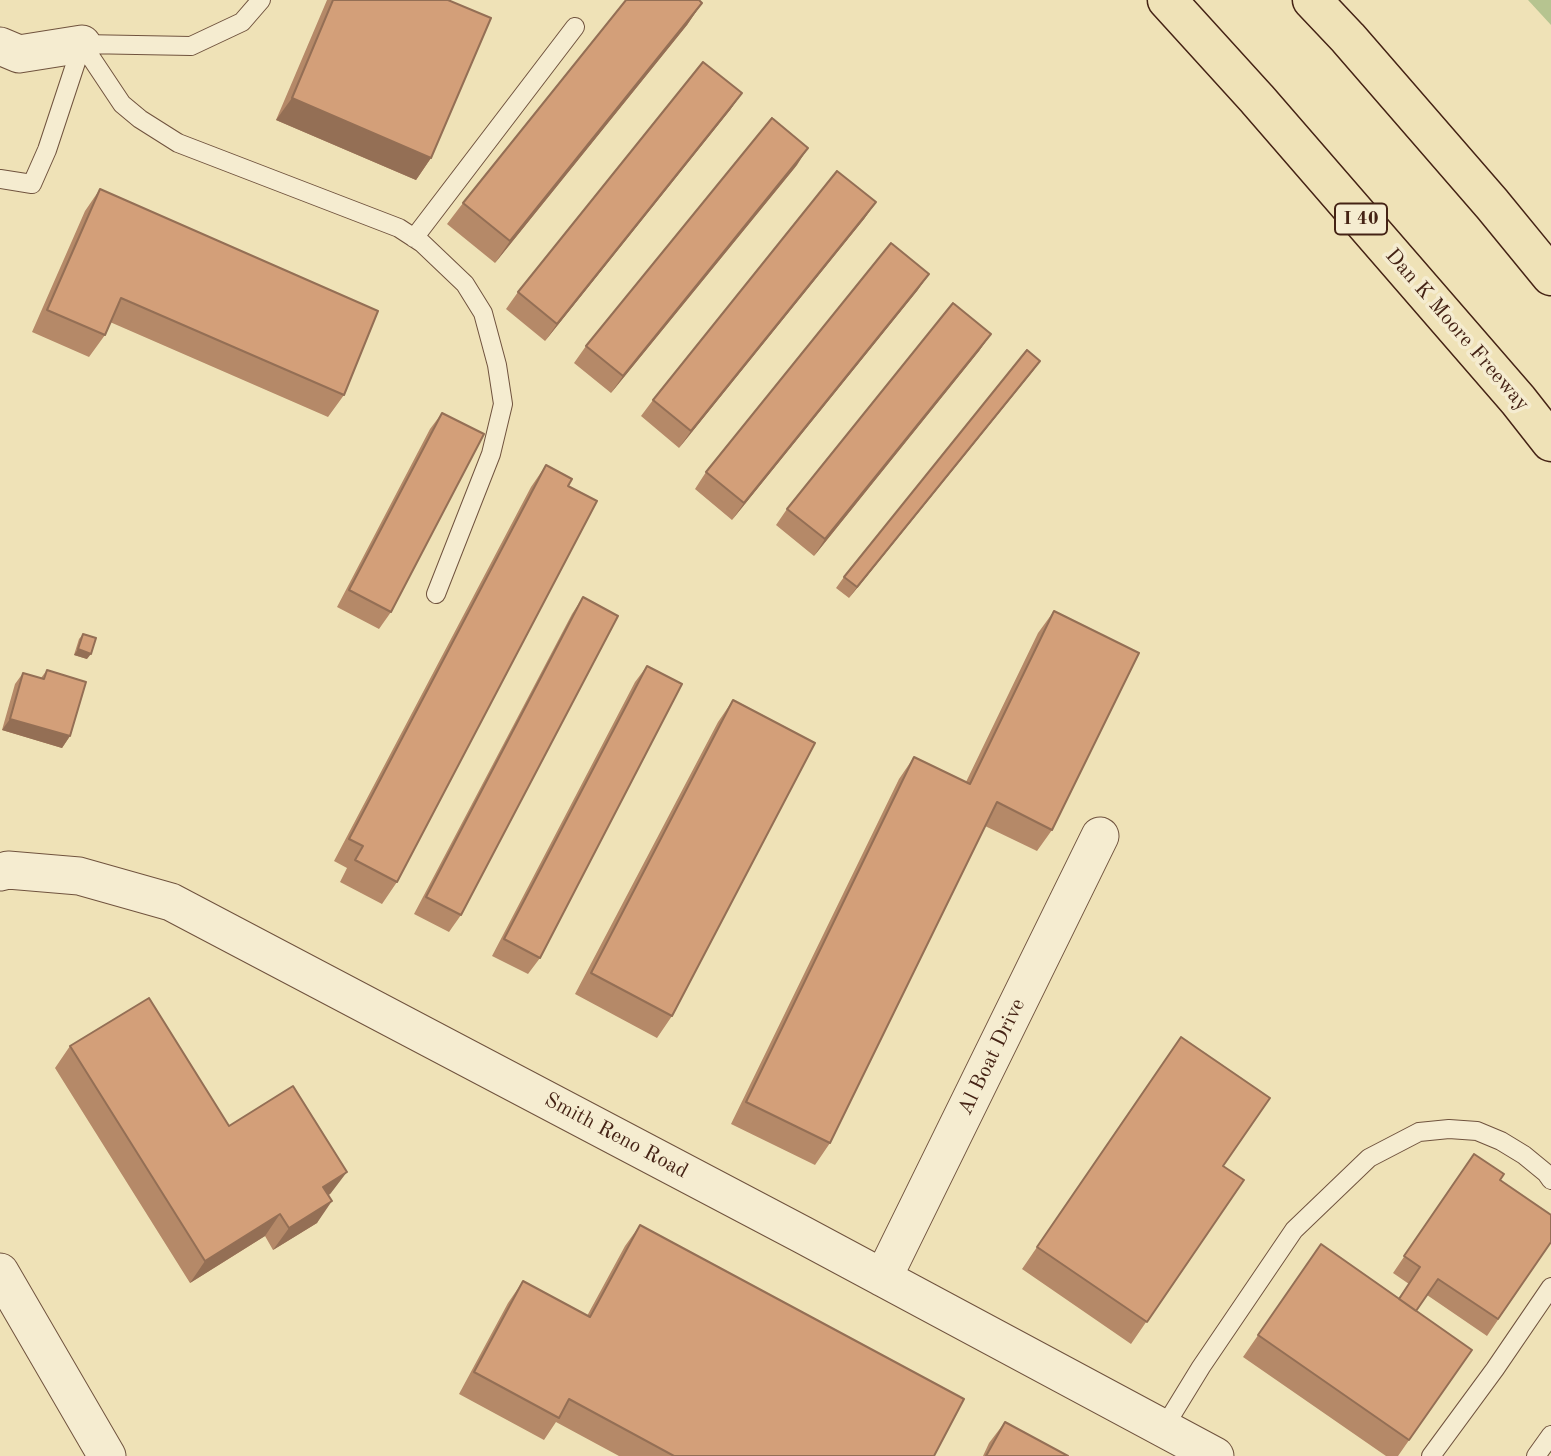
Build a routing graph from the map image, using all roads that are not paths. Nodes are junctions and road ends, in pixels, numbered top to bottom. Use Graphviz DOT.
graph roads {
  1 [pos="261,0"];
  2 [pos="1167,0"];
  3 [pos="1312,0"];
  4 [pos="575,27"];
  5 [pos="82,44"];
  6 [pos="0,46"];
  7 [pos="0,179"];
  8 [pos="414,238"];
  9 [pos="1551,276"];
  10 [pos="1551,442"];
  11 [pos="436,594"];
  12 [pos="1100,836"];
  13 [pos="0,872"];
  14 [pos="1551,1180"];
  15 [pos="0,1272"];
  16 [pos="883,1278"];
  17 [pos="1551,1287"];
  18 [pos="1163,1429"];
  19 [pos="1551,1435"];
  20 [pos="107,1456"];
  21 [pos="1214,1456"];
  22 [pos="1431,1456"];
  23 [pos="1536,1456"];
  1 -- 5 [label="lane"];
  2 -- 10 [label="highway, Dan K Moore Freeway / I 40"];
  3 -- 9 [label="highway"];
  4 -- 8 [label="lane"];
  5 -- 6 [label="street"];
  5 -- 7 [label="lane"];
  5 -- 8 [label="lane"];
  8 -- 11 [label="lane"];
  12 -- 16 [label="street, Al Boat Drive"];
  13 -- 16 [label="street, Smith Reno Road"];
  14 -- 18 [label="lane"];
  15 -- 20 [label="street"];
  16 -- 18 [label="street, Smith Reno Road"];
  17 -- 22 [label="lane"];
  18 -- 21 [label="street, Smith Reno Road"];
  19 -- 23 [label="lane"];
}
